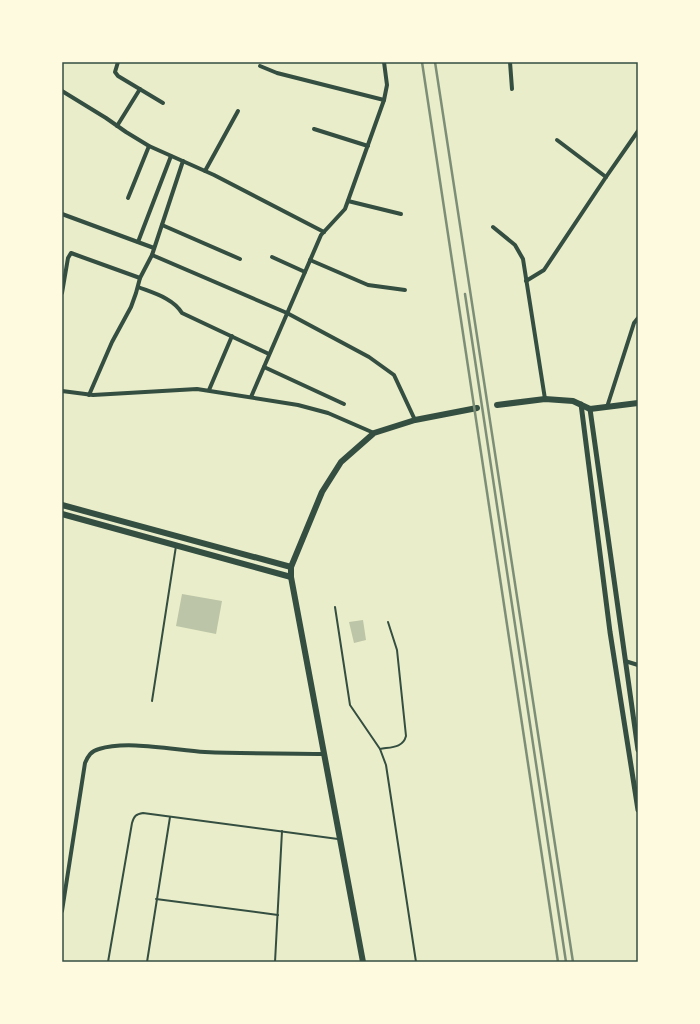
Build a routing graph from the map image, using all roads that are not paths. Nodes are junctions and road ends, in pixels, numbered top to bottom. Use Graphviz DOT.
graph roads {
  1 [pos="118,62"];
  2 [pos="384,62"];
  3 [pos="510,62"];
  4 [pos="260,66"];
  5 [pos="512,89"];
  6 [pos="140,90"];
  7 [pos="62,92"];
  8 [pos="384,100"];
  9 [pos="163,103"];
  10 [pos="238,111"];
  11 [pos="117,126"];
  12 [pos="314,129"];
  13 [pos="638,131"];
  14 [pos="557,140"];
  15 [pos="149,146"];
  16 [pos="368,146"];
  17 [pos="171,156"];
  18 [pos="183,161"];
  19 [pos="205,171"];
  20 [pos="606,177"];
  21 [pos="128,198"];
  22 [pos="348,201"];
  23 [pos="62,214"];
  24 [pos="401,214"];
  25 [pos="162,225"];
  26 [pos="493,227"];
  27 [pos="324,232"];
  28 [pos="138,242"];
  29 [pos="154,248"];
  30 [pos="152,255"];
  31 [pos="272,257"];
  32 [pos="240,259"];
  33 [pos="310,260"];
  34 [pos="304,272"];
  35 [pos="140,278"];
  36 [pos="526,281"];
  37 [pos="138,287"];
  38 [pos="405,290"];
  39 [pos="62,293"];
  40 [pos="286,313"];
  41 [pos="638,318"];
  42 [pos="232,336"];
  43 [pos="269,354"];
  44 [pos="264,367"];
  45 [pos="209,390"];
  46 [pos="62,391"];
  47 [pos="89,395"];
  48 [pos="251,397"];
  49 [pos="545,399"];
  50 [pos="638,403"];
  51 [pos="344,404"];
  52 [pos="497,404"];
  53 [pos="581,404"];
  54 [pos="607,407"];
  55 [pos="477,408"];
  56 [pos="590,409"];
  57 [pos="415,420"];
  58 [pos="374,433"];
  59 [pos="62,506"];
  60 [pos="62,514"];
  61 [pos="176,545"];
  62 [pos="291,567"];
  63 [pos="291,577"];
  64 [pos="335,607"];
  65 [pos="388,622"];
  66 [pos="625,661"];
  67 [pos="638,665"];
  68 [pos="152,701"];
  69 [pos="380,749"];
  70 [pos="638,750"];
  71 [pos="323,754"];
  72 [pos="638,810"];
  73 [pos="170,816"];
  74 [pos="282,831"];
  75 [pos="340,839"];
  76 [pos="64,877"];
  77 [pos="156,899"];
  78 [pos="62,912"];
  79 [pos="278,915"];
  80 [pos="108,962"];
  81 [pos="146,962"];
  82 [pos="276,962"];
  83 [pos="363,962"];
  84 [pos="416,962"];
  1 -- 6 [label="street"];
  2 -- 8 [label="street"];
  3 -- 5 [label="street"];
  4 -- 8 [label="street"];
  6 -- 9 [label="street"];
  6 -- 11 [label="street"];
  7 -- 11 [label="street"];
  8 -- 16 [label="street"];
  10 -- 19 [label="street"];
  11 -- 15 [label="street"];
  12 -- 16 [label="street"];
  13 -- 20 [label="street"];
  14 -- 20 [label="street"];
  15 -- 17 [label="street"];
  15 -- 21 [label="street"];
  16 -- 22 [label="street"];
  17 -- 18 [label="street"];
  17 -- 28 [label="street"];
  18 -- 19 [label="street"];
  18 -- 25 [label="street"];
  19 -- 27 [label="street"];
  20 -- 36 [label="street"];
  22 -- 24 [label="street"];
  22 -- 27 [label="street"];
  23 -- 28 [label="street"];
  25 -- 29 [label="street"];
  25 -- 32 [label="street"];
  26 -- 36 [label="street"];
  27 -- 33 [label="street"];
  28 -- 29 [label="street"];
  29 -- 30 [label="street"];
  30 -- 35 [label="street"];
  30 -- 40 [label="street"];
  31 -- 34 [label="street"];
  33 -- 34 [label="street"];
  33 -- 38 [label="street"];
  34 -- 40 [label="street"];
  35 -- 37 [label="street"];
  35 -- 39 [label="street"];
  36 -- 49 [label="street"];
  37 -- 42 [label="street"];
  37 -- 47 [label="street"];
  40 -- 43 [label="street"];
  40 -- 57 [label="street"];
  41 -- 54 [label="street"];
  42 -- 43 [label="street"];
  42 -- 45 [label="street"];
  43 -- 44 [label="street"];
  44 -- 48 [label="street"];
  44 -- 51 [label="street"];
  45 -- 47 [label="street"];
  45 -- 48 [label="street"];
  46 -- 47 [label="street"];
  48 -- 58 [label="street"];
  49 -- 52 [label="main road"];
  49 -- 53 [label="main road"];
  50 -- 54 [label="main road"];
  53 -- 56 [label="main road"];
  53 -- 72 [label="street"];
  54 -- 56 [label="main road"];
  55 -- 57 [label="main road"];
  56 -- 66 [label="street"];
  57 -- 58 [label="main road"];
  58 -- 62 [label="main road"];
  59 -- 62 [label="main road"];
  60 -- 61 [label="main road"];
  61 -- 63 [label="main road"];
  61 -- 68 [label="lane"];
  62 -- 63 [label="main road"];
  63 -- 71 [label="main road"];
  64 -- 69 [label="lane"];
  65 -- 69 [label="lane"];
  66 -- 67 [label="street"];
  66 -- 70 [label="street"];
  69 -- 84 [label="lane"];
  71 -- 75 [label="main road"];
  71 -- 76 [label="street"];
  73 -- 74 [label="lane"];
  73 -- 77 [label="lane"];
  73 -- 80 [label="lane"];
  74 -- 75 [label="lane"];
  74 -- 79 [label="lane"];
  75 -- 83 [label="main road"];
  76 -- 78 [label="street"];
  77 -- 79 [label="lane"];
  77 -- 81 [label="lane"];
  79 -- 82 [label="lane"];
}
